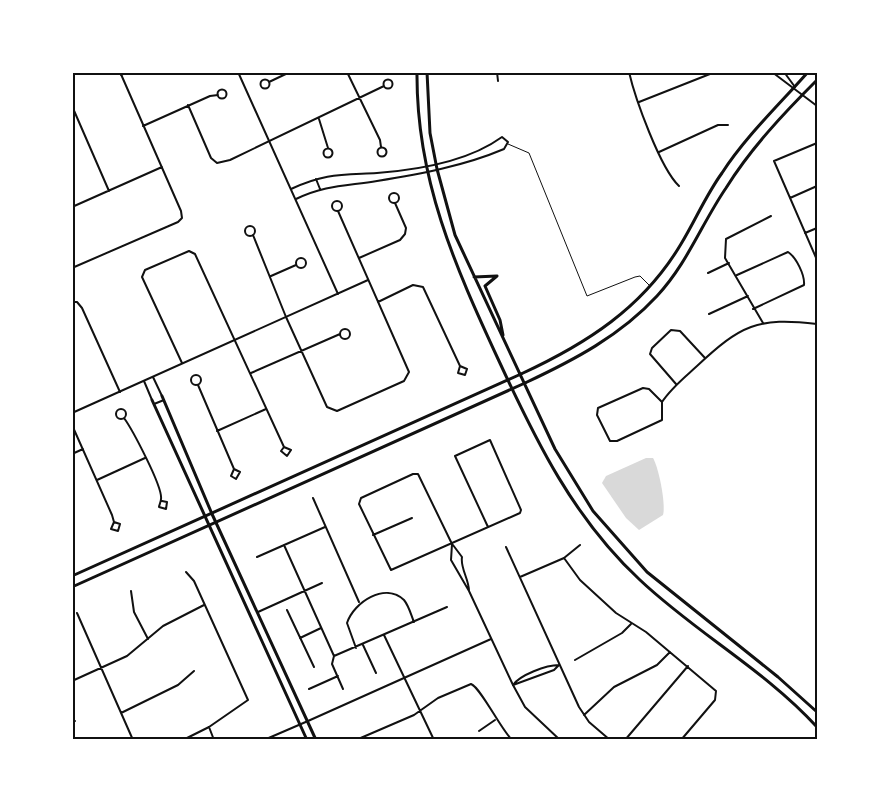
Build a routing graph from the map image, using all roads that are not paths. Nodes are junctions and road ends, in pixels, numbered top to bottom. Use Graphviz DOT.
graph roads {
  1 [pos="127,72"];
  2 [pos="238,72"];
  3 [pos="290,72"];
  4 [pos="347,72"];
  5 [pos="417,72"];
  6 [pos="427,72"];
  7 [pos="496,72"];
  8 [pos="629,72"];
  9 [pos="715,72"];
  10 [pos="772,72"];
  11 [pos="784,72"];
  12 [pos="808,72"];
  13 [pos="120,73"];
  14 [pos="817,80"];
  15 [pos="498,81"];
  16 [pos="269,82"];
  17 [pos="384,86"];
  18 [pos="795,87"];
  19 [pos="803,93"];
  20 [pos="218,95"];
  21 [pos="360,99"];
  22 [pos="639,102"];
  23 [pos="188,105"];
  24 [pos="72,106"];
  25 [pos="817,106"];
  26 [pos="319,119"];
  27 [pos="728,125"];
  28 [pos="143,126"];
  29 [pos="270,141"];
  30 [pos="817,143"];
  31 [pos="508,144"];
  32 [pos="381,147"];
  33 [pos="328,148"];
  34 [pos="659,152"];
  35 [pos="435,163"];
  36 [pos="426,164"];
  37 [pos="162,167"];
  38 [pos="437,169"];
  39 [pos="427,171"];
  40 [pos="316,179"];
  41 [pos="679,186"];
  42 [pos="817,186"];
  43 [pos="291,189"];
  44 [pos="320,189"];
  45 [pos="110,191"];
  46 [pos="790,198"];
  47 [pos="296,199"];
  48 [pos="395,203"];
  49 [pos="72,207"];
  50 [pos="338,211"];
  51 [pos="771,216"];
  52 [pos="817,228"];
  53 [pos="805,233"];
  54 [pos="253,235"];
  55 [pos="358,258"];
  56 [pos="817,260"];
  57 [pos="729,263"];
  58 [pos="297,265"];
  59 [pos="72,268"];
  60 [pos="708,273"];
  61 [pos="737,275"];
  62 [pos="271,276"];
  63 [pos="474,276"];
  64 [pos="368,280"];
  65 [pos="650,287"];
  66 [pos="338,294"];
  67 [pos="748,296"];
  68 [pos="72,302"];
  69 [pos="378,302"];
  70 [pos="753,309"];
  71 [pos="709,314"];
  72 [pos="286,318"];
  73 [pos="762,323"];
  74 [pos="817,324"];
  75 [pos="340,334"];
  76 [pos="236,340"];
  77 [pos="503,340"];
  78 [pos="301,351"];
  79 [pos="705,358"];
  80 [pos="182,363"];
  81 [pos="460,366"];
  82 [pos="251,374"];
  83 [pos="521,374"];
  84 [pos="153,377"];
  85 [pos="508,379"];
  86 [pos="144,381"];
  87 [pos="525,383"];
  88 [pos="677,384"];
  89 [pos="198,385"];
  90 [pos="513,389"];
  91 [pos="120,392"];
  92 [pos="163,398"];
  93 [pos="153,402"];
  94 [pos="662,402"];
  95 [pos="266,409"];
  96 [pos="72,413"];
  97 [pos="124,418"];
  98 [pos="72,425"];
  99 [pos="218,431"];
  100 [pos="284,447"];
  101 [pos="83,449"];
  102 [pos="72,454"];
  103 [pos="145,458"];
  104 [pos="234,469"];
  105 [pos="97,480"];
  106 [pos="313,498"];
  107 [pos="162,501"];
  108 [pos="212,514"];
  109 [pos="206,517"];
  110 [pos="412,518"];
  111 [pos="114,522"];
  112 [pos="216,522"];
  113 [pos="209,525"];
  114 [pos="325,527"];
  115 [pos="488,527"];
  116 [pos="374,535"];
  117 [pos="72,544"];
  118 [pos="452,544"];
  119 [pos="580,544"];
  120 [pos="284,545"];
  121 [pos="506,547"];
  122 [pos="72,552"];
  123 [pos="257,557"];
  124 [pos="564,558"];
  125 [pos="186,572"];
  126 [pos="72,576"];
  127 [pos="520,577"];
  128 [pos="322,583"];
  129 [pos="72,587"];
  130 [pos="131,591"];
  131 [pos="305,591"];
  132 [pos="469,591"];
  133 [pos="359,602"];
  134 [pos="205,604"];
  135 [pos="447,607"];
  136 [pos="287,609"];
  137 [pos="258,612"];
  138 [pos="77,613"];
  139 [pos="414,622"];
  140 [pos="631,624"];
  141 [pos="321,628"];
  142 [pos="384,635"];
  143 [pos="300,638"];
  144 [pos="148,639"];
  145 [pos="492,639"];
  146 [pos="363,645"];
  147 [pos="356,648"];
  148 [pos="670,651"];
  149 [pos="334,656"];
  150 [pos="574,660"];
  151 [pos="560,665"];
  152 [pos="688,666"];
  153 [pos="101,667"];
  154 [pos="314,667"];
  155 [pos="194,671"];
  156 [pos="376,673"];
  157 [pos="338,676"];
  158 [pos="405,676"];
  159 [pos="72,681"];
  160 [pos="513,685"];
  161 [pos="309,689"];
  162 [pos="344,689"];
  163 [pos="420,711"];
  164 [pos="817,712"];
  165 [pos="121,713"];
  166 [pos="584,715"];
  167 [pos="495,720"];
  168 [pos="308,721"];
  169 [pos="300,724"];
  170 [pos="817,727"];
  171 [pos="209,728"];
  172 [pos="479,731"];
  173 [pos="133,740"];
  174 [pos="183,740"];
  175 [pos="214,740"];
  176 [pos="264,740"];
  177 [pos="307,740"];
  178 [pos="316,740"];
  179 [pos="357,740"];
  180 [pos="434,740"];
  181 [pos="512,740"];
  182 [pos="560,740"];
  183 [pos="610,740"];
  184 [pos="625,740"];
  185 [pos="681,740"];
  1 -- 13 [label="street"];
  2 -- 29 [label="street"];
  3 -- 16 [label="street"];
  4 -- 21 [label="street"];
  5 -- 36 [label="main road"];
  6 -- 35 [label="main road"];
  7 -- 15 [label="street"];
  8 -- 22 [label="street"];
  9 -- 22 [label="street"];
  10 -- 18 [label="street"];
  11 -- 18 [label="street"];
  12 -- 18 [label="main road"];
  13 -- 28 [label="street"];
  14 -- 19 [label="main road"];
  17 -- 21 [label="street"];
  18 -- 19 [label="street"];
  18 -- 65 [label="main road"];
  19 -- 25 [label="street"];
  19 -- 87 [label="main road"];
  20 -- 23 [label="street"];
  21 -- 26 [label="street"];
  21 -- 32 [label="street"];
  22 -- 34 [label="street"];
  23 -- 28 [label="street"];
  23 -- 29 [label="street"];
  24 -- 45 [label="street"];
  26 -- 29 [label="street"];
  26 -- 33 [label="street"];
  27 -- 34 [label="street"];
  28 -- 37 [label="street"];
  29 -- 43 [label="street"];
  30 -- 46 [label="street"];
  31 -- 35 [label="street"];
  31 -- 38 [label="street"];
  31 -- 65 [label="lane"];
  34 -- 41 [label="street"];
  35 -- 36 [label="street"];
  35 -- 38 [label="main road"];
  36 -- 39 [label="main road"];
  36 -- 40 [label="street"];
  37 -- 45 [label="street"];
  37 -- 59 [label="street"];
  38 -- 39 [label="street"];
  38 -- 63 [label="main road"];
  39 -- 44 [label="street"];
  39 -- 85 [label="main road"];
  40 -- 43 [label="street"];
  40 -- 44 [label="street"];
  42 -- 46 [label="street"];
  43 -- 47 [label="street"];
  44 -- 47 [label="street"];
  45 -- 49 [label="street"];
  46 -- 53 [label="street"];
  47 -- 66 [label="street"];
  48 -- 55 [label="street"];
  50 -- 55 [label="street"];
  51 -- 57 [label="street"];
  52 -- 53 [label="street"];
  53 -- 56 [label="street"];
  54 -- 62 [label="street"];
  55 -- 64 [label="street"];
  57 -- 60 [label="street"];
  57 -- 61 [label="street"];
  58 -- 62 [label="street"];
  61 -- 67 [label="street"];
  61 -- 70 [label="street"];
  62 -- 72 [label="street"];
  63 -- 77 [label="main road"];
  63 -- 77 [label="main road"];
  64 -- 66 [label="street"];
  64 -- 69 [label="street"];
  65 -- 83 [label="main road"];
  66 -- 72 [label="street"];
  67 -- 70 [label="street"];
  67 -- 71 [label="street"];
  68 -- 91 [label="street"];
  69 -- 78 [label="street"];
  69 -- 81 [label="street"];
  70 -- 73 [label="street"];
  72 -- 76 [label="street"];
  72 -- 78 [label="street"];
  73 -- 74 [label="street"];
  73 -- 79 [label="street"];
  75 -- 78 [label="street"];
  76 -- 80 [label="street"];
  76 -- 80 [label="street"];
  76 -- 82 [label="street"];
  77 -- 83 [label="main road"];
  78 -- 82 [label="street"];
  79 -- 88 [label="street"];
  79 -- 88 [label="street"];
  80 -- 84 [label="street"];
  82 -- 95 [label="street"];
  83 -- 85 [label="main road"];
  83 -- 87 [label="main road"];
  84 -- 86 [label="street"];
  84 -- 92 [label="street"];
  85 -- 90 [label="main road"];
  85 -- 108 [label="main road"];
  86 -- 91 [label="street"];
  86 -- 93 [label="street"];
  87 -- 90 [label="main road"];
  87 -- 164 [label="main road"];
  88 -- 94 [label="street"];
  89 -- 99 [label="street"];
  90 -- 112 [label="main road"];
  90 -- 170 [label="main road"];
  91 -- 96 [label="street"];
  92 -- 93 [label="street"];
  92 -- 108 [label="main road"];
  93 -- 109 [label="main road"];
  94 -- 94 [label="street"];
  95 -- 99 [label="street"];
  95 -- 100 [label="street"];
  97 -- 103 [label="street"];
  98 -- 101 [label="street"];
  99 -- 104 [label="street"];
  101 -- 102 [label="street"];
  101 -- 105 [label="street"];
  103 -- 105 [label="street"];
  103 -- 107 [label="street"];
  105 -- 111 [label="street"];
  106 -- 114 [label="street"];
  108 -- 109 [label="main road"];
  108 -- 112 [label="main road"];
  109 -- 113 [label="main road"];
  109 -- 126 [label="main road"];
  110 -- 116 [label="street"];
  112 -- 113 [label="main road"];
  112 -- 137 [label="main road"];
  113 -- 129 [label="main road"];
  113 -- 169 [label="main road"];
  114 -- 120 [label="street"];
  114 -- 133 [label="street"];
  115 -- 115 [label="street"];
  115 -- 118 [label="street"];
  116 -- 118 [label="street"];
  116 -- 118 [label="street"];
  117 -- 122 [label="street"];
  118 -- 132 [label="street"];
  118 -- 132 [label="street"];
  119 -- 124 [label="street"];
  120 -- 123 [label="street"];
  120 -- 131 [label="street"];
  121 -- 127 [label="street"];
  124 -- 127 [label="street"];
  124 -- 140 [label="street"];
  125 -- 134 [label="street"];
  127 -- 151 [label="street"];
  128 -- 131 [label="street"];
  130 -- 144 [label="street"];
  131 -- 137 [label="street"];
  131 -- 141 [label="street"];
  132 -- 145 [label="street"];
  133 -- 139 [label="street"];
  133 -- 147 [label="street"];
  134 -- 144 [label="street"];
  134 -- 171 [label="street"];
  135 -- 139 [label="street"];
  136 -- 143 [label="street"];
  137 -- 168 [label="main road"];
  138 -- 153 [label="street"];
  139 -- 142 [label="street"];
  140 -- 148 [label="street"];
  140 -- 150 [label="street"];
  141 -- 143 [label="street"];
  141 -- 149 [label="street"];
  142 -- 146 [label="street"];
  142 -- 158 [label="street"];
  143 -- 154 [label="street"];
  144 -- 153 [label="street"];
  145 -- 158 [label="street"];
  145 -- 160 [label="street"];
  146 -- 147 [label="street"];
  146 -- 156 [label="street"];
  147 -- 149 [label="street"];
  148 -- 152 [label="street"];
  148 -- 166 [label="street"];
  149 -- 157 [label="street"];
  151 -- 160 [label="street"];
  151 -- 166 [label="street"];
  152 -- 184 [label="street"];
  152 -- 185 [label="street"];
  153 -- 159 [label="street"];
  153 -- 165 [label="street"];
  155 -- 165 [label="street"];
  157 -- 161 [label="street"];
  157 -- 162 [label="street"];
  158 -- 163 [label="street"];
  158 -- 168 [label="street"];
  160 -- 182 [label="street"];
  163 -- 167 [label="street"];
  163 -- 179 [label="street"];
  163 -- 180 [label="street"];
  165 -- 173 [label="street"];
  166 -- 183 [label="street"];
  167 -- 172 [label="street"];
  167 -- 181 [label="street"];
  168 -- 169 [label="street"];
  168 -- 178 [label="main road"];
  169 -- 176 [label="street"];
  169 -- 177 [label="main road"];
  171 -- 174 [label="street"];
  171 -- 175 [label="street"];
}
